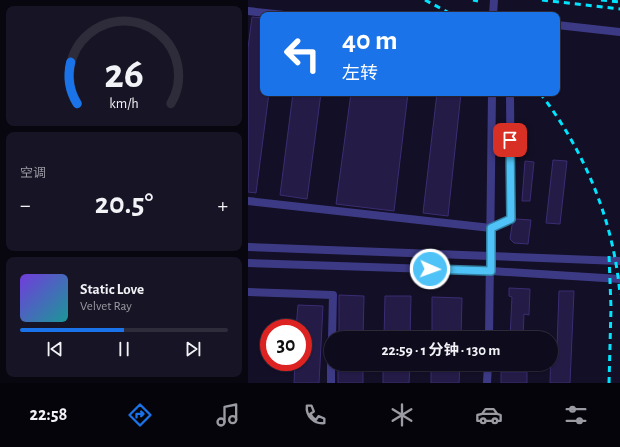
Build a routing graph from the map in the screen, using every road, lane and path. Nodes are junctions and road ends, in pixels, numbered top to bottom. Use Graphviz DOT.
graph roads {
  1 [pos="494,0"];
  2 [pos="248,11"];
  3 [pos="260,12"];
  4 [pos="493,12"];
  5 [pos="560,25"];
  6 [pos="620,32"];
  7 [pos="492,96"];
  8 [pos="510,96"];
  9 [pos="248,201"];
  10 [pos="491,228"];
  11 [pos="248,247"];
  12 [pos="491,257"];
  13 [pos="620,261"];
  14 [pos="248,263"];
  15 [pos="491,271"];
  16 [pos="620,279"];
  17 [pos="248,292"];
  18 [pos="332,331"];
  19 [pos="489,331"];
  20 [pos="331,371"];
  21 [pos="488,371"];
  22 [pos="331,383"];
  23 [pos="487,383"];
  1 -- 4 [label="street"];
  2 -- 3 [label="street"];
  5 -- 6 [label="street"];
  7 -- 10 [label="street"];
  8 -- 10 [label="street"];
  9 -- 10 [label="street"];
  10 -- 12 [label="street"];
  11 -- 12 [label="street"];
  12 -- 13 [label="street"];
  12 -- 15 [label="street"];
  14 -- 15 [label="street"];
  15 -- 16 [label="street"];
  15 -- 19 [label="street"];
  17 -- 18 [label="street"];
  20 -- 22 [label="street"];
  21 -- 23 [label="street"];
}
